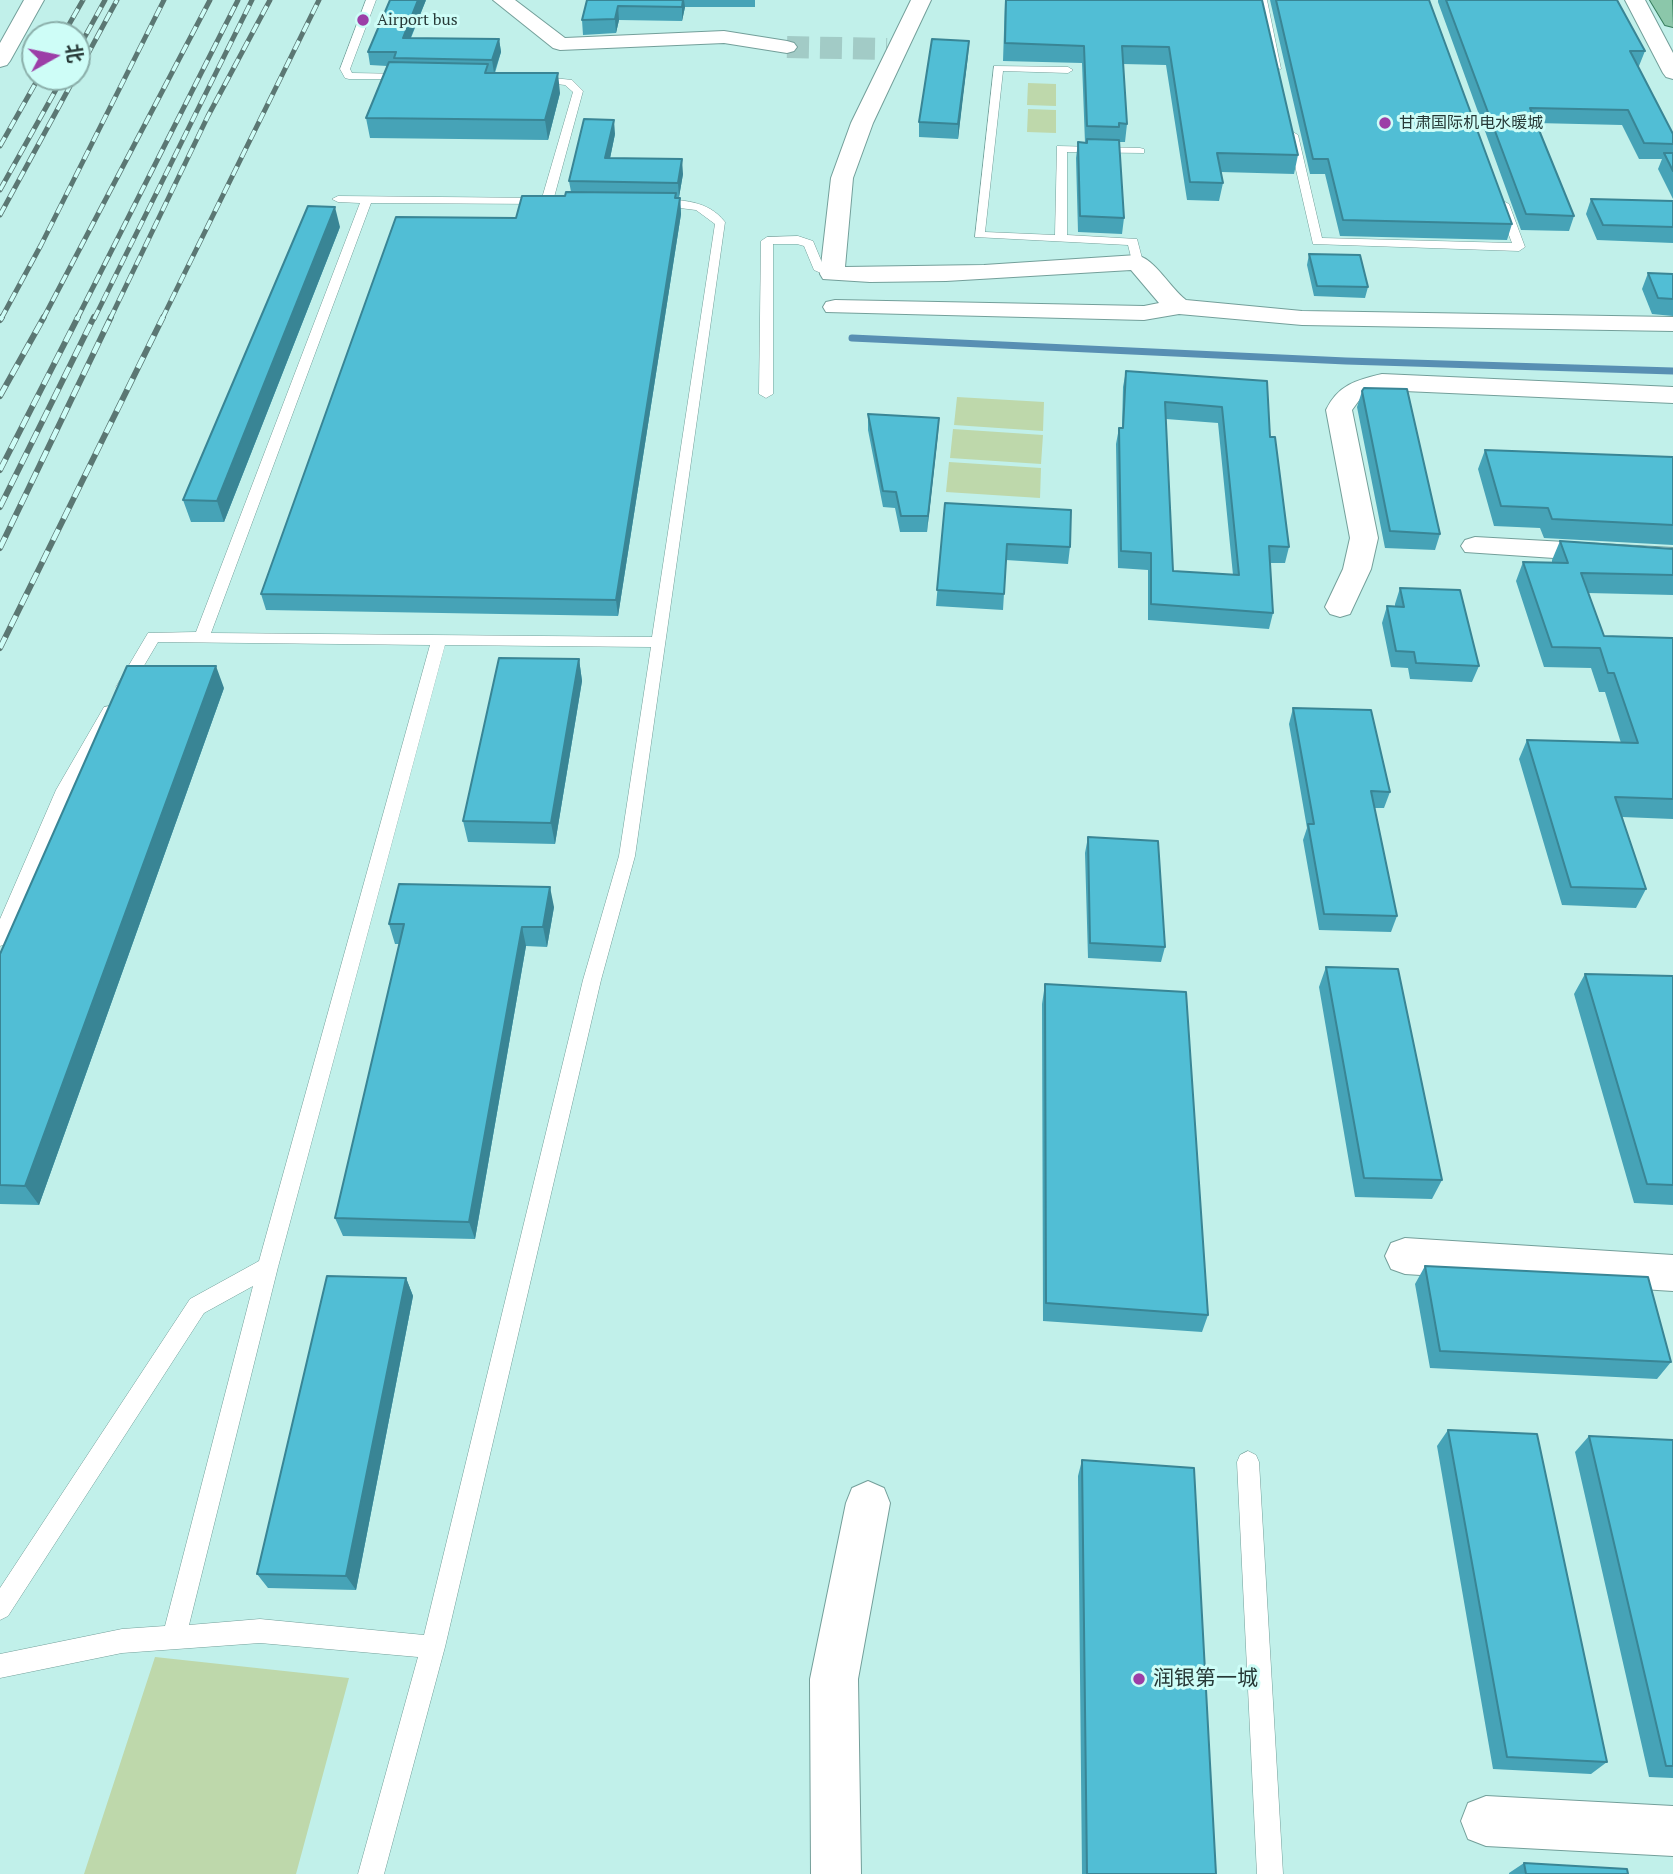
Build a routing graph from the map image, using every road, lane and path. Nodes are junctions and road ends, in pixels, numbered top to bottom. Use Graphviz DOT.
graph roads {
  1 [pos="34,0"];
  2 [pos="372,0"];
  3 [pos="503,0"];
  4 [pos="921,0"];
  5 [pos="1262,0"];
  6 [pos="1635,0"];
  7 [pos="1661,0"];
  8 [pos="1673,20"];
  9 [pos="787,47"];
  10 [pos="0,61"];
  11 [pos="1068,70"];
  12 [pos="1673,74"];
  13 [pos="415,77"];
  14 [pos="522,79"];
  15 [pos="1280,80"];
  16 [pos="1289,120"];
  17 [pos="1140,151"];
  18 [pos="1500,195"];
  19 [pos="338,198"];
  20 [pos="367,199"];
  21 [pos="642,202"];
  22 [pos="1060,238"];
  23 [pos="1137,262"];
  24 [pos="832,274"];
  25 [pos="835,307"];
  26 [pos="1179,307"];
  27 [pos="1673,324"];
  28 [pos="766,394"];
  29 [pos="1673,395"];
  30 [pos="1475,546"];
  31 [pos="1673,557"];
  32 [pos="1340,607"];
  33 [pos="202,638"];
  34 [pos="439,640"];
  35 [pos="659,642"];
  36 [pos="0,939"];
  37 [pos="1405,1256"];
  38 [pos="268,1267"];
  39 [pos="1673,1273"];
  40 [pos="1248,1462"];
  41 [pos="868,1503"];
  42 [pos="0,1608"];
  43 [pos="174,1637"];
  44 [pos="433,1647"];
  45 [pos="0,1666"];
  46 [pos="1486,1822"];
  47 [pos="1673,1831"];
  48 [pos="371,1874"];
  49 [pos="836,1874"];
  50 [pos="1270,1874"];
  1 -- 10 [label="street"];
  2 -- 13 [label="lane"];
  3 -- 9 [label="street"];
  4 -- 24 [label="street"];
  5 -- 15 [label="lane"];
  6 -- 12 [label="street"];
  7 -- 8 [label="main road"];
  11 -- 22 [label="lane"];
  14 -- 20 [label="lane"];
  16 -- 18 [label="lane"];
  17 -- 22 [label="lane"];
  19 -- 20 [label="lane"];
  20 -- 33 [label="lane"];
  21 -- 35 [label="lane"];
  22 -- 23 [label="lane"];
  23 -- 24 [label="street"];
  23 -- 26 [label="street"];
  24 -- 28 [label="lane"];
  25 -- 26 [label="street"];
  26 -- 27 [label="street"];
  29 -- 32 [label="street"];
  30 -- 31 [label="street"];
  33 -- 34 [label="lane"];
  33 -- 36 [label="lane"];
  34 -- 35 [label="lane"];
  34 -- 38 [label="lane"];
  35 -- 44 [label="lane"];
  37 -- 39 [label="street"];
  38 -- 42 [label="lane"];
  38 -- 43 [label="lane"];
  40 -- 50 [label="lane"];
  41 -- 49 [label="street"];
  43 -- 44 [label="lane"];
  43 -- 45 [label="lane"];
  44 -- 48 [label="lane"];
  46 -- 47 [label="street"];
}
